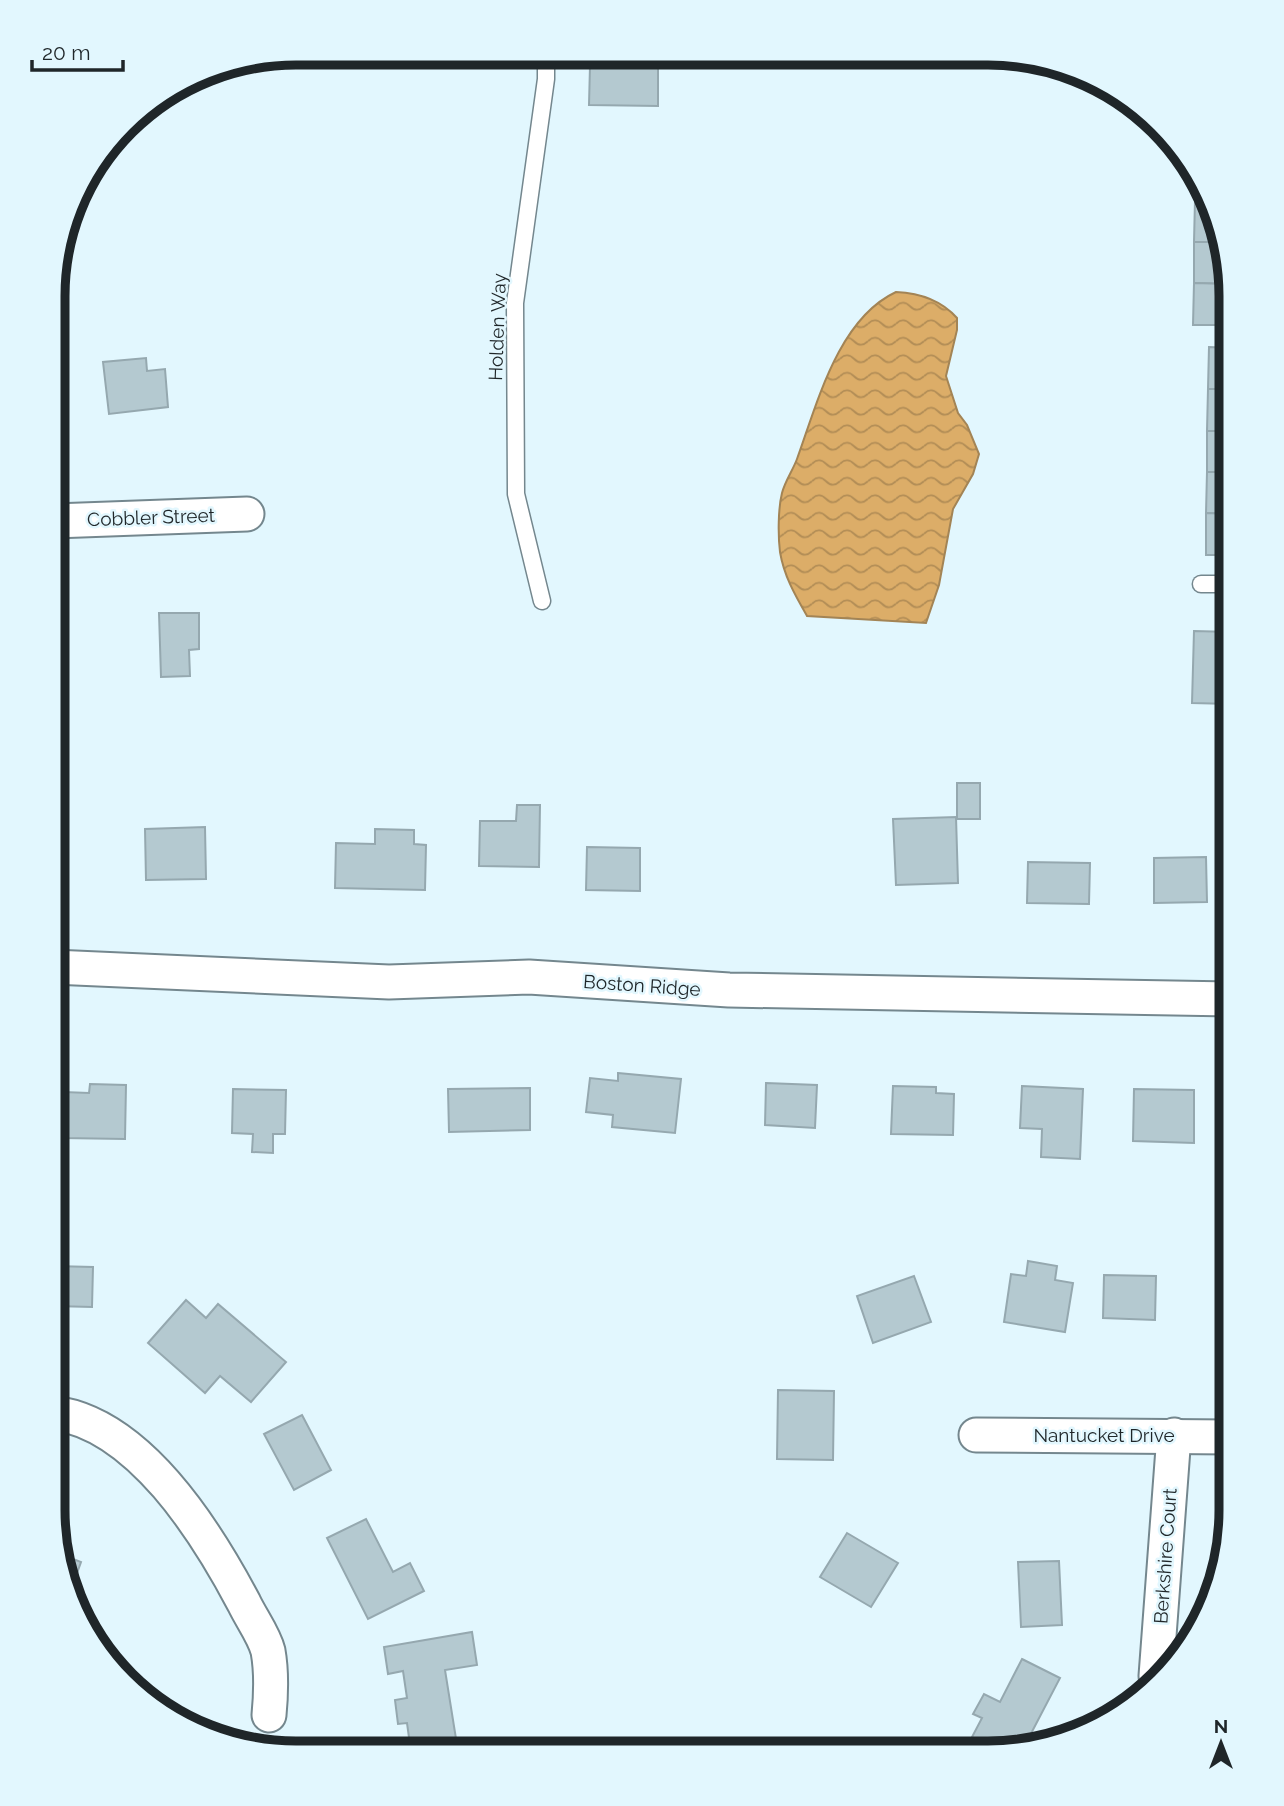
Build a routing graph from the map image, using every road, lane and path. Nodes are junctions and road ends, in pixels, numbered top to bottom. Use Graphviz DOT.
graph roads {
  1 [pos="546,65"];
  2 [pos="247,514"];
  3 [pos="65,520"];
  4 [pos="1201,584"];
  5 [pos="1219,584"];
  6 [pos="542,601"];
  7 [pos="65,968"];
  8 [pos="1219,999"];
  9 [pos="65,1414"];
  10 [pos="976,1435"];
  11 [pos="1174,1435"];
  12 [pos="1219,1437"];
  13 [pos="1157,1668"];
  14 [pos="270,1715"];
  1 -- 6 [label="lane, Holden Way"];
  2 -- 3 [label="street, Cobbler Street"];
  4 -- 5 [label="lane"];
  7 -- 8 [label="street, Boston Ridge"];
  9 -- 14 [label="street"];
  10 -- 11 [label="street, Nantucket Drive"];
  11 -- 12 [label="street, Nantucket Drive"];
  11 -- 13 [label="street, Berkshire Court"];
}
